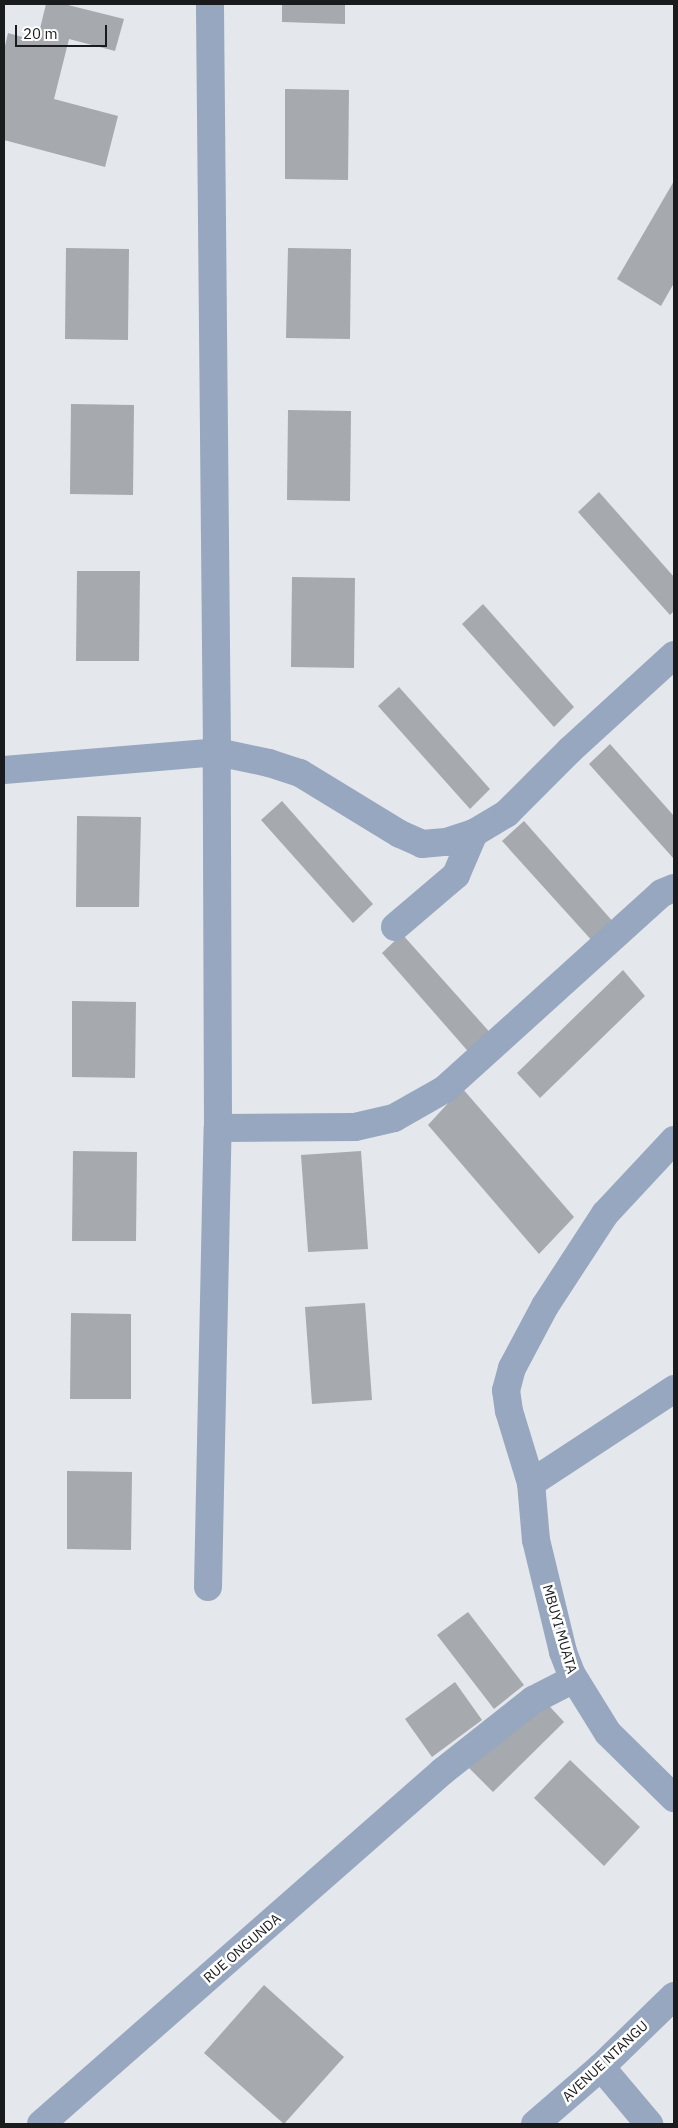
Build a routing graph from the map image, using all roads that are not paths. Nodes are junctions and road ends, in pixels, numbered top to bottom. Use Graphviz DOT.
graph roads {
  1 [pos="210,4"];
  2 [pos="674,655"];
  3 [pos="218,752"];
  4 [pos="4,770"];
  5 [pos="474,833"];
  6 [pos="674,888"];
  7 [pos="395,928"];
  8 [pos="218,1128"];
  9 [pos="674,1140"];
  10 [pos="674,1389"];
  11 [pos="531,1483"];
  12 [pos="208,1587"];
  13 [pos="574,1679"];
  14 [pos="674,1798"];
  15 [pos="674,1996"];
  16 [pos="601,2067"];
  17 [pos="41,2124"];
  18 [pos="535,2124"];
  19 [pos="649,2124"];
  1 -- 3 [label="street"];
  2 -- 5 [label="street"];
  3 -- 4 [label="street"];
  3 -- 5 [label="street"];
  3 -- 8 [label="street"];
  5 -- 7 [label="street"];
  6 -- 8 [label="street"];
  8 -- 12 [label="street"];
  9 -- 11 [label="street, MBUYI MUATA"];
  10 -- 11 [label="street"];
  11 -- 13 [label="street, MBUYI MUATA"];
  13 -- 14 [label="street, MBUYI MUATA"];
  13 -- 17 [label="street, RUE ONGUNDA"];
  15 -- 16 [label="street, AVENUE NTANGU"];
  16 -- 18 [label="street, AVENUE NTANGU"];
  16 -- 19 [label="street"];
}
